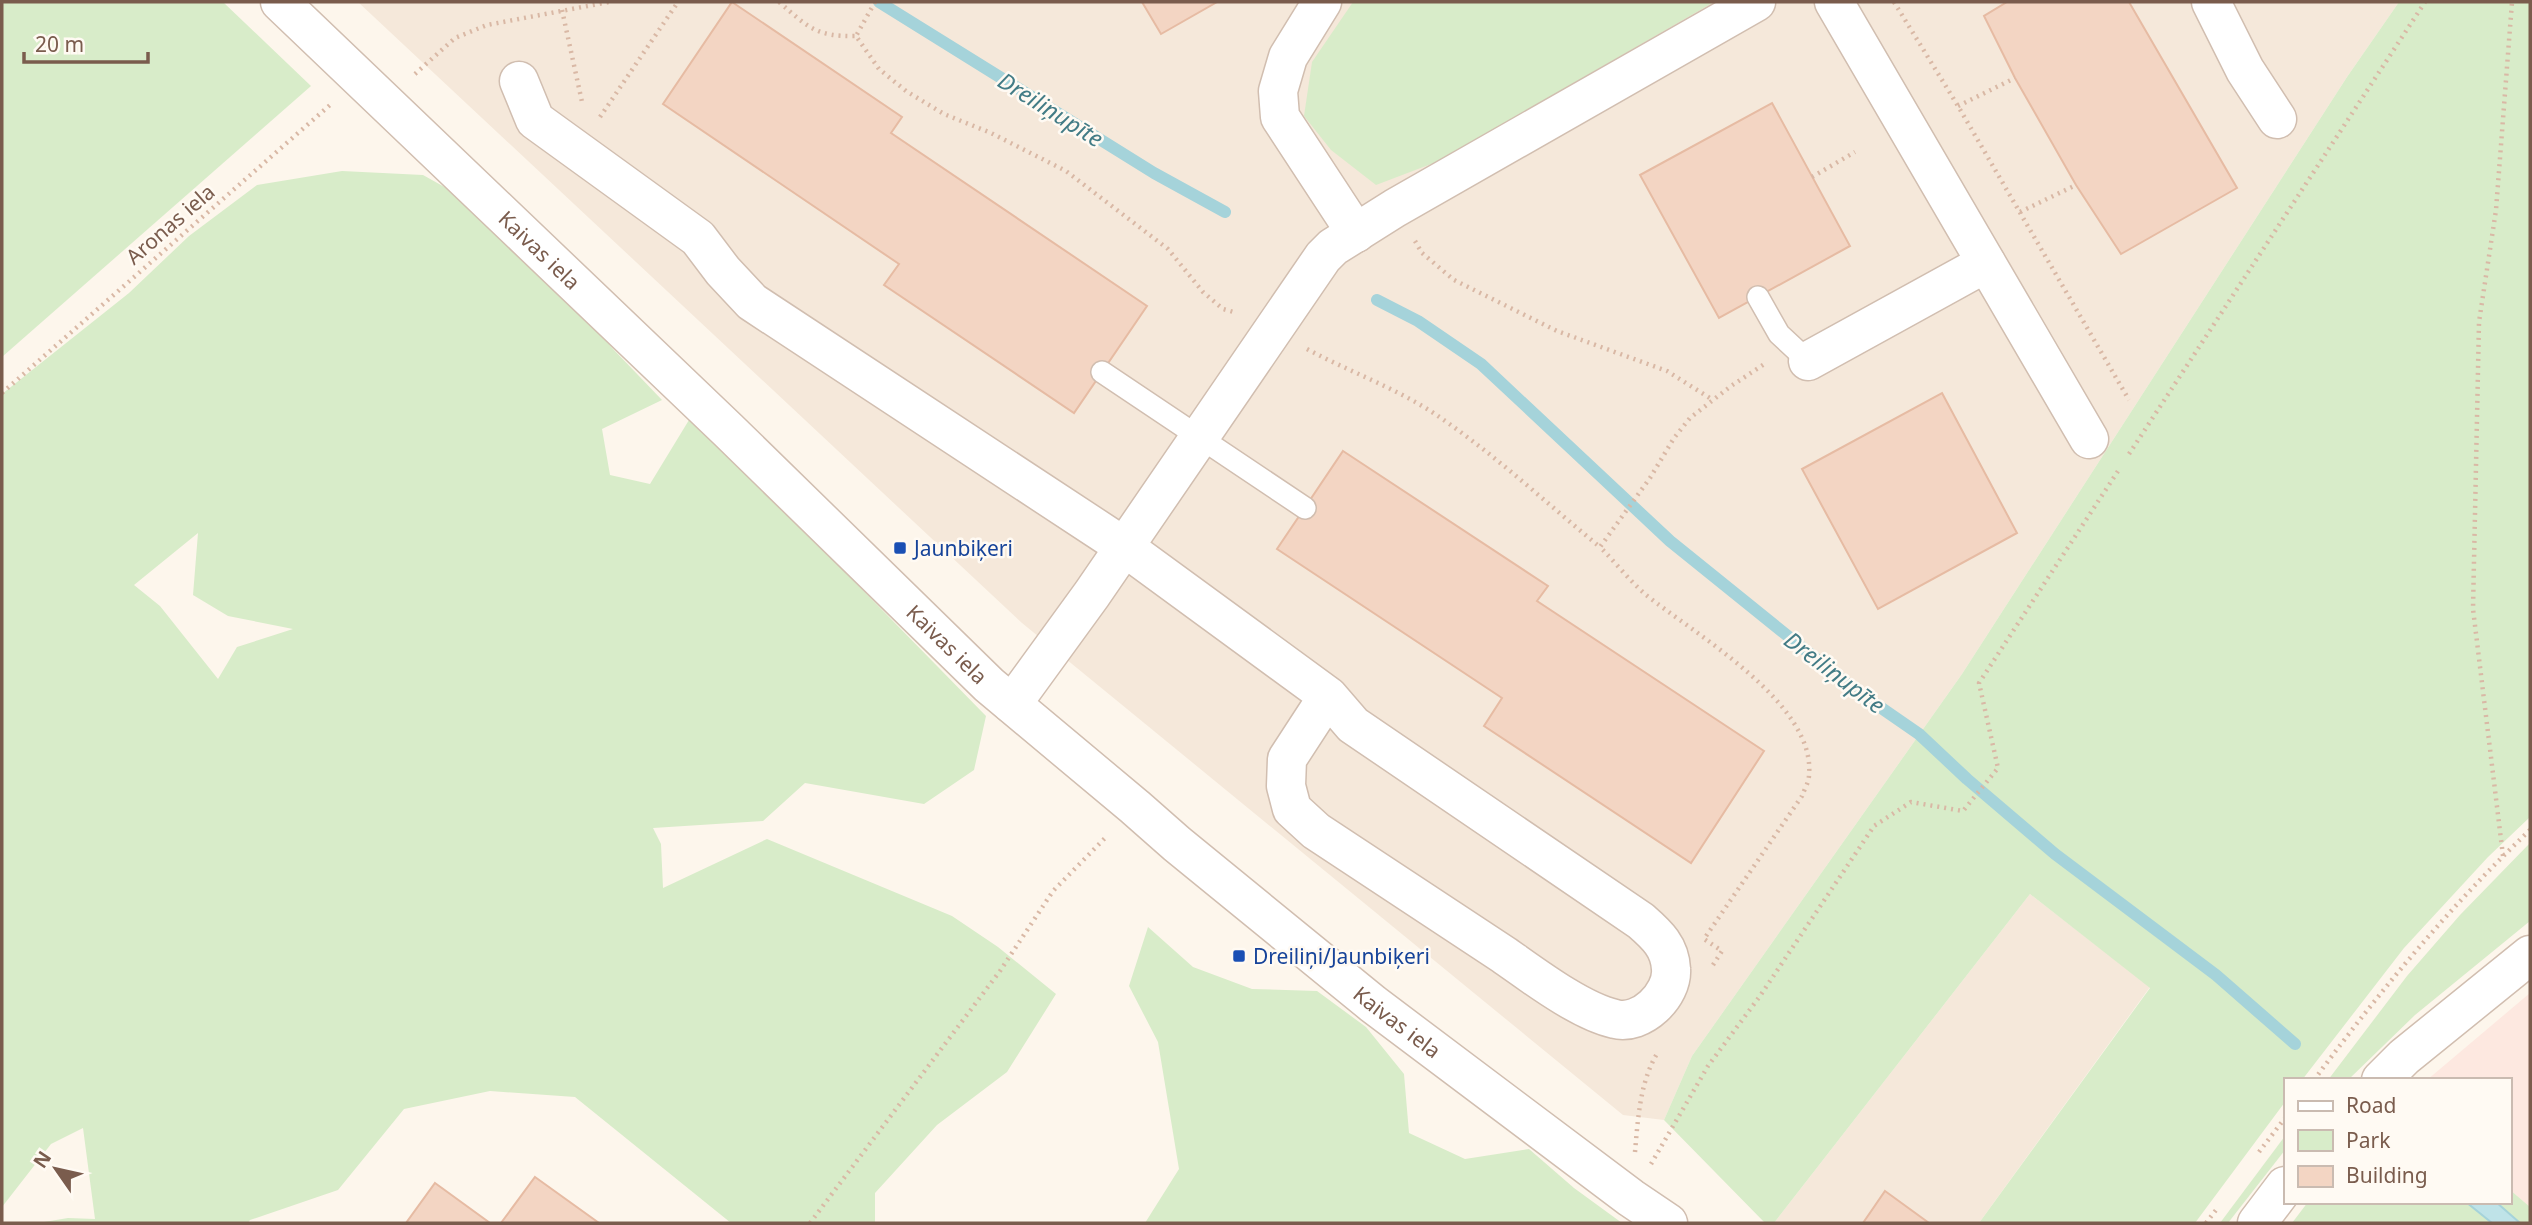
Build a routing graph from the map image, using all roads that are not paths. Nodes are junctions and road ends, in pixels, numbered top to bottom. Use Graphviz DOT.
graph roads {
  1 [pos="279,2"];
  2 [pos="1322,2"];
  3 [pos="1756,2"];
  4 [pos="1834,2"];
  5 [pos="2211,2"];
  6 [pos="519,81"];
  7 [pos="2277,119"];
  8 [pos="1356,233"];
  9 [pos="1986,262"];
  10 [pos="1758,297"];
  11 [pos="1808,361"];
  12 [pos="1102,372"];
  13 [pos="1199,437"];
  14 [pos="2089,439"];
  15 [pos="1305,508"];
  16 [pos="1123,546"];
  17 [pos="1328,696"];
  18 [pos="1012,704"];
  19 [pos="2525,969"];
  20 [pos="2383,1078"];
  21 [pos="2284,1187"];
  22 [pos="1668,1223"];
  23 [pos="2257,1223"];
  1 -- 18 [label="street, Kaivas iela"];
  2 -- 8 [label="street"];
  3 -- 8 [label="street"];
  4 -- 9 [label="street"];
  5 -- 7 [label="street"];
  6 -- 16 [label="street"];
  8 -- 13 [label="street"];
  9 -- 11 [label="street"];
  9 -- 14 [label="street"];
  10 -- 11 [label="lane"];
  12 -- 13 [label="lane"];
  13 -- 15 [label="lane"];
  13 -- 16 [label="street"];
  16 -- 17 [label="street"];
  16 -- 18 [label="street"];
  17 -- 17 [label="street"];
  18 -- 22 [label="street, Kaivas iela"];
  19 -- 20 [label="street"];
  21 -- 23 [label="street"];
}
